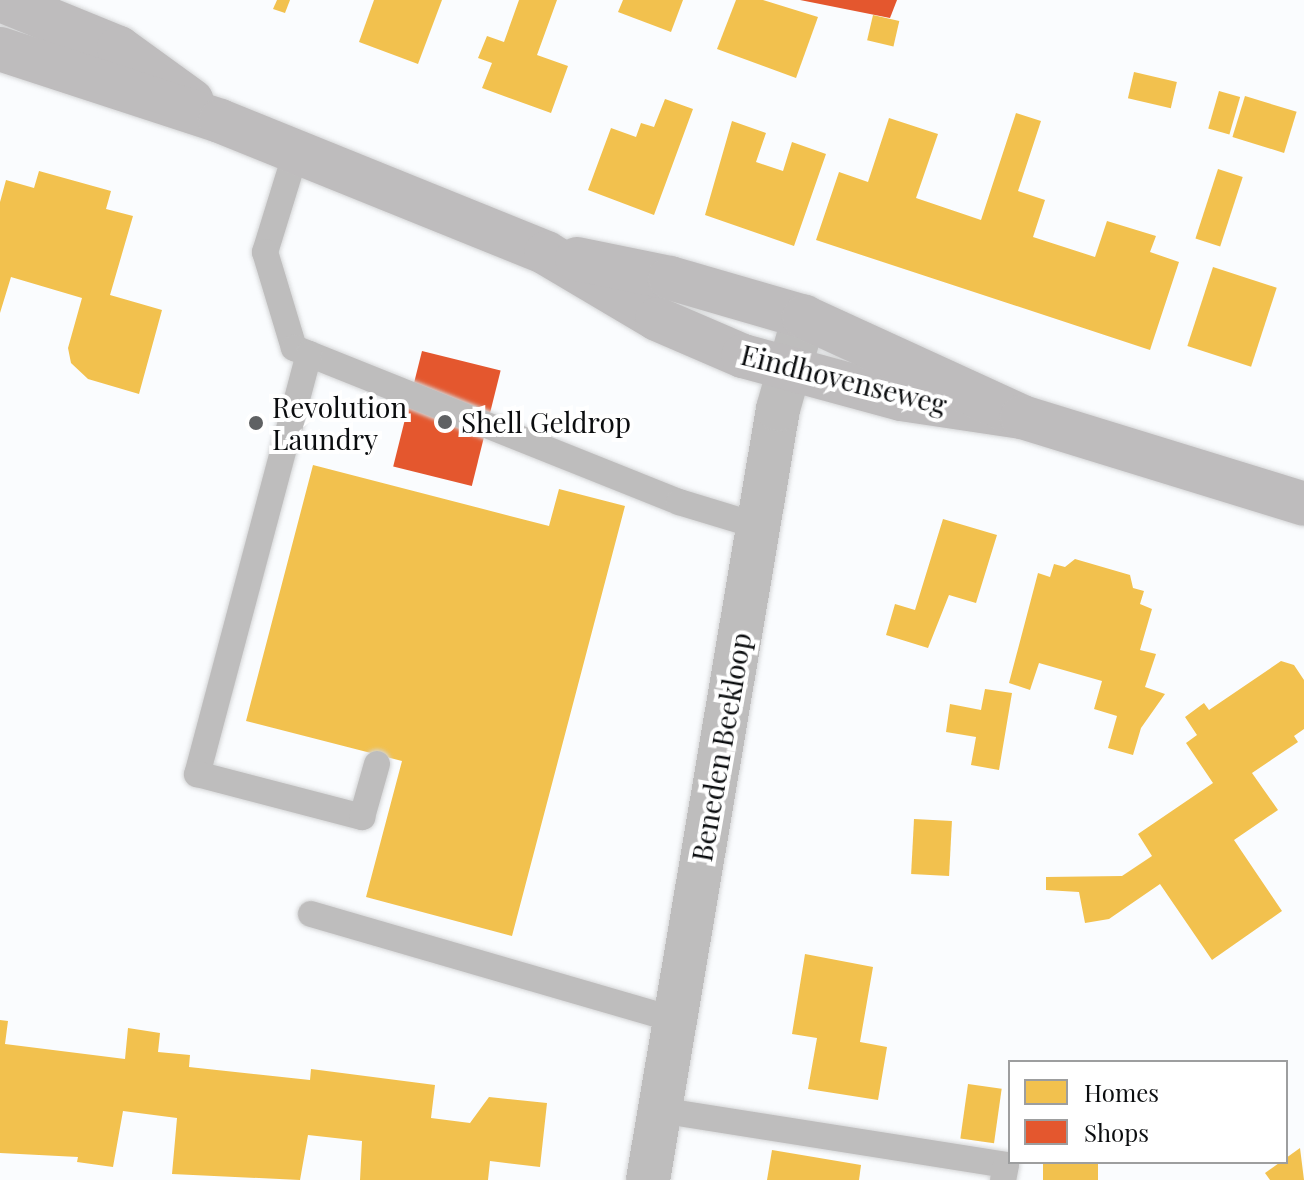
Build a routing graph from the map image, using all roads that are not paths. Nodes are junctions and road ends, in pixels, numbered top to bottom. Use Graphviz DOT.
graph roads {
  1 [pos="1,0"];
  2 [pos="0,49"];
  3 [pos="220,121"];
  4 [pos="296,152"];
  5 [pos="546,253"];
  6 [pos="804,317"];
  7 [pos="309,354"];
  8 [pos="789,370"];
  9 [pos="1022,417"];
  10 [pos="1304,504"];
  11 [pos="758,526"];
  12 [pos="377,764"];
  13 [pos="311,914"];
  14 [pos="675,1020"];
  15 [pos="659,1110"];
  16 [pos="648,1180"];
  17 [pos="1003,1180"];
  1 -- 3 [label="main road, Eindhovenseweg"];
  2 -- 3 [label="main road, Eindhovenseweg"];
  3 -- 4 [label="main road, Eindhovenseweg"];
  4 -- 5 [label="main road, Eindhovenseweg"];
  4 -- 7 [label="lane"];
  5 -- 6 [label="main road, Eindhovenseweg"];
  5 -- 8 [label="main road, Eindhovenseweg"];
  6 -- 8 [label="street, Beneden Beekloop"];
  6 -- 9 [label="main road, Eindhovenseweg"];
  7 -- 11 [label="lane"];
  7 -- 12 [label="lane"];
  8 -- 9 [label="main road, Eindhovenseweg"];
  8 -- 11 [label="street, Beneden Beekloop"];
  9 -- 10 [label="main road, Eindhovenseweg"];
  11 -- 14 [label="street, Beneden Beekloop"];
  13 -- 14 [label="lane"];
  14 -- 15 [label="street, Beneden Beekloop"];
  15 -- 16 [label="street, Beneden Beekloop"];
  15 -- 17 [label="lane"];
}
